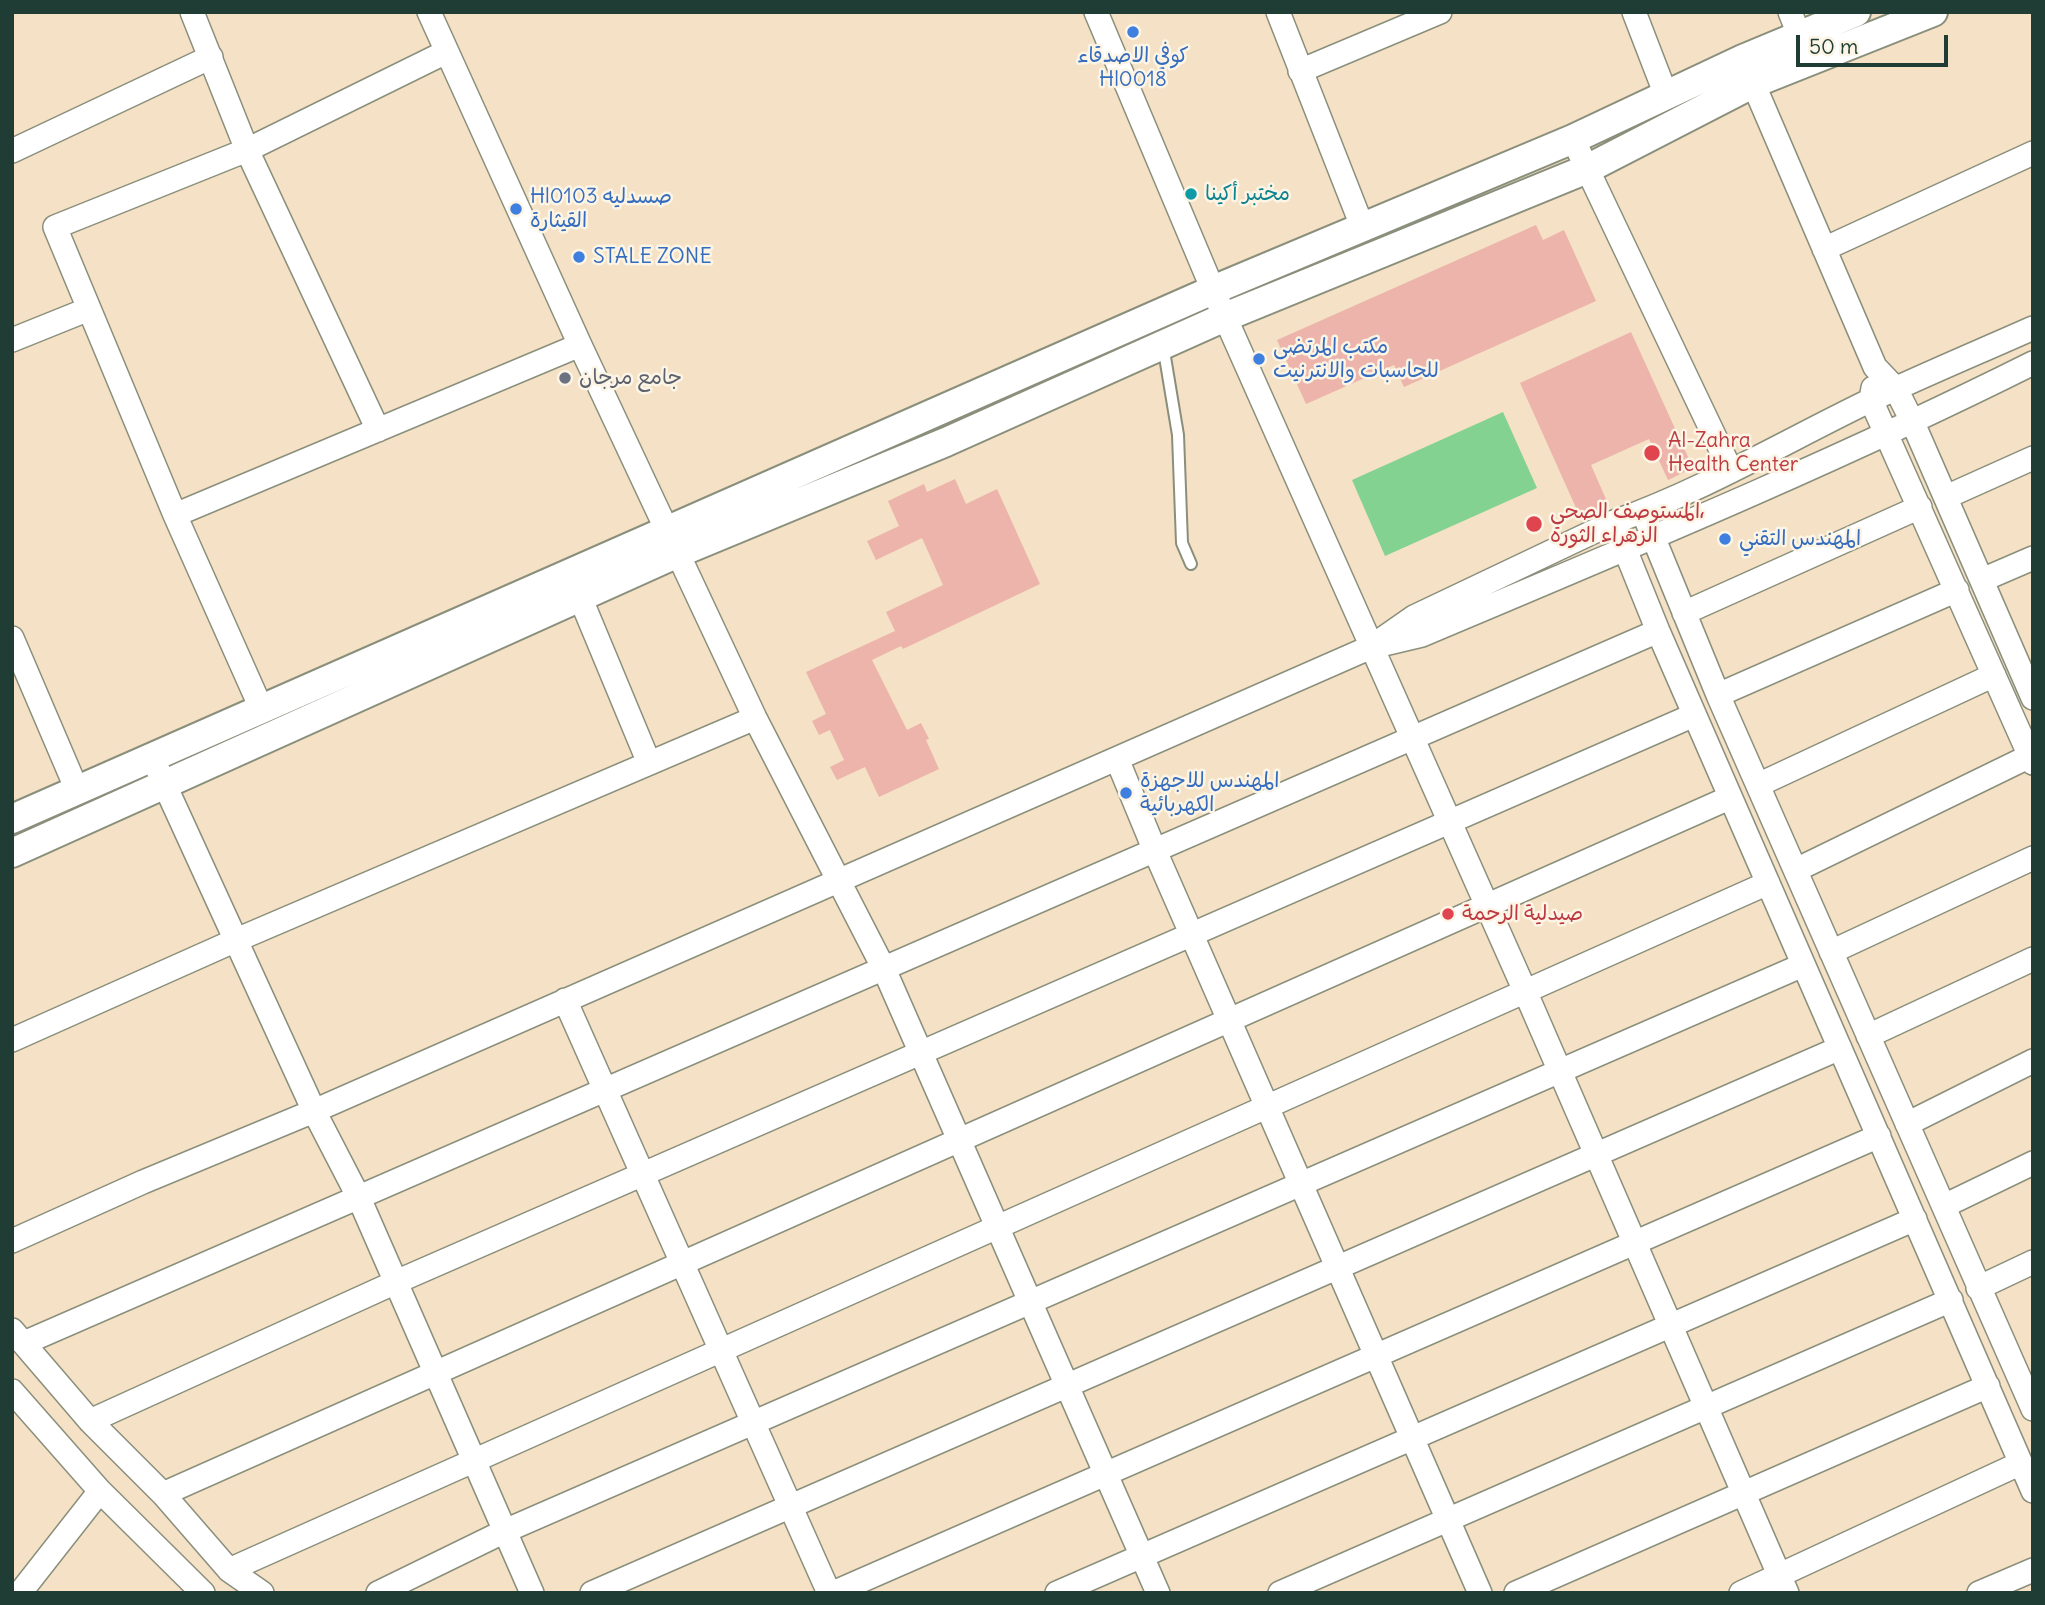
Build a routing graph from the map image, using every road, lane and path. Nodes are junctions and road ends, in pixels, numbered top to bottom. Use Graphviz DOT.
graph roads {
  1 [pos="192,12"];
  2 [pos="429,12"];
  3 [pos="1096,12"];
  4 [pos="1278,12"];
  5 [pos="1440,12"];
  6 [pos="1634,12"];
  7 [pos="1856,12"];
  8 [pos="1933,12"];
  9 [pos="1795,24"];
  10 [pos="446,52"];
  11 [pos="211,57"];
  12 [pos="1300,71"];
  13 [pos="1747,71"];
  14 [pos="1666,95"];
  15 [pos="1573,139"];
  16 [pos="15,143"];
  17 [pos="247,149"];
  18 [pos="2033,153"];
  19 [pos="1587,169"];
  20 [pos="1362,226"];
  21 [pos="1824,249"];
  22 [pos="1213,290"];
  23 [pos="89,309"];
  24 [pos="1226,317"];
  25 [pos="2033,328"];
  26 [pos="12,340"];
  27 [pos="580,345"];
  28 [pos="1163,345"];
  29 [pos="2033,363"];
  30 [pos="1875,367"];
  31 [pos="1896,389"];
  32 [pos="1871,400"];
  33 [pos="1913,423"];
  34 [pos="378,430"];
  35 [pos="1888,434"];
  36 [pos="2033,458"];
  37 [pos="1731,471"];
  38 [pos="1946,497"];
  39 [pos="1920,507"];
  40 [pos="1643,512"];
  41 [pos="175,515"];
  42 [pos="1614,522"];
  43 [pos="1653,538"];
  44 [pos="673,543"];
  45 [pos="1625,549"];
  46 [pos="2033,558"];
  47 [pos="1191,564"];
  48 [pos="1982,580"];
  49 [pos="1956,590"];
  50 [pos="580,597"];
  51 [pos="1684,612"];
  52 [pos="1658,631"];
  53 [pos="12,638"];
  54 [pos="1371,647"];
  55 [pos="2026,666"];
  56 [pos="1994,675"];
  57 [pos="1718,695"];
  58 [pos="2033,698"];
  59 [pos="261,708"];
  60 [pos="1694,715"];
  61 [pos="755,718"];
  62 [pos="1413,738"];
  63 [pos="152,757"];
  64 [pos="1117,759"];
  65 [pos="2031,760"];
  66 [pos="649,763"];
  67 [pos="164,783"];
  68 [pos="1758,785"];
  69 [pos="77,790"];
  70 [pos="1730,798"];
  71 [pos="12,819"];
  72 [pos="1450,822"];
  73 [pos="1155,851"];
  74 [pos="12,853"];
  75 [pos="2033,858"];
  76 [pos="1796,870"];
  77 [pos="837,881"];
  78 [pos="1768,883"];
  79 [pos="1487,906"];
  80 [pos="1192,935"];
  81 [pos="234,941"];
  82 [pos="1831,952"];
  83 [pos="2033,959"];
  84 [pos="1803,965"];
  85 [pos="884,969"];
  86 [pos="1525,991"];
  87 [pos="565,1000"];
  88 [pos="1229,1020"];
  89 [pos="1868,1036"];
  90 [pos="12,1040"];
  91 [pos="1840,1048"];
  92 [pos="921,1053"];
  93 [pos="2033,1061"];
  94 [pos="1559,1071"];
  95 [pos="606,1091"];
  96 [pos="1268,1106"];
  97 [pos="314,1111"];
  98 [pos="1907,1124"];
  99 [pos="1879,1136"];
  100 [pos="959,1140"];
  101 [pos="1596,1155"];
  102 [pos="2033,1163"];
  103 [pos="643,1174"];
  104 [pos="1300,1184"];
  105 [pos="359,1198"];
  106 [pos="1944,1206"];
  107 [pos="1915,1219"];
  108 [pos="998,1226"];
  109 [pos="12,1241"];
  110 [pos="1634,1243"];
  111 [pos="2033,1262"];
  112 [pos="682,1263"];
  113 [pos="1337,1268"];
  114 [pos="396,1282"];
  115 [pos="1978,1288"];
  116 [pos="1951,1300"];
  117 [pos="1030,1302"];
  118 [pos="1671,1325"];
  119 [pos="18,1337"];
  120 [pos="721,1350"];
  121 [pos="1376,1356"];
  122 [pos="2024,1362"];
  123 [pos="436,1373"];
  124 [pos="1066,1386"];
  125 [pos="1988,1386"];
  126 [pos="12,1392"];
  127 [pos="1706,1407"];
  128 [pos="2033,1409"];
  129 [pos="90,1421"];
  130 [pos="753,1423"];
  131 [pos="1413,1437"];
  132 [pos="475,1460"];
  133 [pos="2021,1463"];
  134 [pos="1105,1474"];
  135 [pos="2033,1491"];
  136 [pos="100,1492"];
  137 [pos="1745,1493"];
  138 [pos="163,1494"];
  139 [pos="790,1506"];
  140 [pos="1447,1520"];
  141 [pos="505,1531"];
  142 [pos="1142,1556"];
  143 [pos="229,1570"];
  144 [pos="2033,1570"];
  145 [pos="1783,1584"];
  146 [pos="20,1593"];
  147 [pos="202,1593"];
  148 [pos="262,1593"];
  149 [pos="378,1593"];
  150 [pos="532,1593"];
  151 [pos="592,1593"];
  152 [pos="831,1593"];
  153 [pos="1057,1593"];
  154 [pos="1158,1593"];
  155 [pos="1280,1593"];
  156 [pos="1480,1593"];
  157 [pos="1516,1593"];
  158 [pos="1741,1593"];
  159 [pos="1979,1593"];
  1 -- 11 [label="street"];
  2 -- 10 [label="street"];
  3 -- 22 [label="street"];
  4 -- 12 [label="street"];
  5 -- 12 [label="street"];
  6 -- 14 [label="street"];
  7 -- 9 [label="street"];
  8 -- 13 [label="street"];
  9 -- 13 [label="street"];
  10 -- 17 [label="street"];
  10 -- 27 [label="street"];
  11 -- 16 [label="street"];
  11 -- 17 [label="street"];
  12 -- 20 [label="street"];
  13 -- 14 [label="street"];
  13 -- 19 [label="street"];
  13 -- 21 [label="street"];
  14 -- 15 [label="street"];
  15 -- 19 [label="street"];
  15 -- 20 [label="street"];
  17 -- 23 [label="street"];
  17 -- 34 [label="street"];
  18 -- 21 [label="street"];
  19 -- 24 [label="street"];
  19 -- 37 [label="street"];
  20 -- 22 [label="street"];
  21 -- 30 [label="street"];
  22 -- 24 [label="street"];
  22 -- 44 [label="street"];
  23 -- 26 [label="street"];
  23 -- 41 [label="street"];
  24 -- 28 [label="street"];
  24 -- 54 [label="street"];
  25 -- 31 [label="street"];
  27 -- 34 [label="street"];
  27 -- 44 [label="street"];
  28 -- 44 [label="street"];
  28 -- 47 [label="lane"];
  29 -- 33 [label="street"];
  30 -- 31 [label="street"];
  30 -- 32 [label="street"];
  31 -- 32 [label="street"];
  31 -- 33 [label="street"];
  32 -- 35 [label="street"];
  32 -- 37 [label="street"];
  33 -- 35 [label="street"];
  33 -- 38 [label="street"];
  34 -- 41 [label="street"];
  35 -- 39 [label="street"];
  35 -- 43 [label="street"];
  36 -- 38 [label="street"];
  37 -- 40 [label="street"];
  38 -- 48 [label="street"];
  39 -- 49 [label="street"];
  39 -- 51 [label="street"];
  40 -- 42 [label="street"];
  40 -- 43 [label="street"];
  41 -- 59 [label="street"];
  42 -- 45 [label="street"];
  42 -- 54 [label="street"];
  43 -- 45 [label="street"];
  43 -- 51 [label="street"];
  44 -- 50 [label="street"];
  44 -- 59 [label="street"];
  44 -- 61 [label="street"];
  45 -- 52 [label="street"];
  45 -- 54 [label="street"];
  46 -- 48 [label="street"];
  48 -- 55 [label="street"];
  49 -- 56 [label="street"];
  49 -- 57 [label="street"];
  50 -- 66 [label="street"];
  50 -- 67 [label="street"];
  51 -- 57 [label="street"];
  52 -- 60 [label="street"];
  52 -- 62 [label="street"];
  53 -- 69 [label="street"];
  54 -- 62 [label="street"];
  54 -- 64 [label="street"];
  55 -- 58 [label="street"];
  56 -- 65 [label="street"];
  56 -- 68 [label="street"];
  57 -- 68 [label="street"];
  59 -- 63 [label="street"];
  60 -- 70 [label="street"];
  60 -- 72 [label="street"];
  61 -- 66 [label="street"];
  61 -- 77 [label="street"];
  62 -- 72 [label="street"];
  62 -- 73 [label="street"];
  63 -- 67 [label="street"];
  63 -- 69 [label="street"];
  64 -- 73 [label="street"];
  64 -- 77 [label="street"];
  65 -- 76 [label="street"];
  66 -- 81 [label="street"];
  67 -- 74 [label="street"];
  67 -- 81 [label="street"];
  68 -- 76 [label="street"];
  69 -- 71 [label="street"];
  70 -- 78 [label="street"];
  70 -- 79 [label="street"];
  72 -- 79 [label="street"];
  72 -- 80 [label="street"];
  73 -- 80 [label="street"];
  73 -- 85 [label="street"];
  75 -- 82 [label="street"];
  76 -- 82 [label="street"];
  77 -- 85 [label="street"];
  77 -- 87 [label="street"];
  78 -- 84 [label="street"];
  78 -- 86 [label="street"];
  79 -- 86 [label="street"];
  79 -- 88 [label="street"];
  80 -- 88 [label="street"];
  80 -- 92 [label="street"];
  81 -- 90 [label="street"];
  81 -- 97 [label="street"];
  82 -- 89 [label="street"];
  83 -- 89 [label="street"];
  84 -- 91 [label="street"];
  84 -- 94 [label="street"];
  85 -- 92 [label="street"];
  85 -- 95 [label="street"];
  86 -- 94 [label="street"];
  86 -- 96 [label="street"];
  87 -- 95 [label="street"];
  87 -- 97 [label="street"];
  88 -- 96 [label="street"];
  88 -- 100 [label="street"];
  89 -- 98 [label="street"];
  91 -- 99 [label="street"];
  91 -- 101 [label="street"];
  92 -- 100 [label="street"];
  92 -- 103 [label="street"];
  93 -- 98 [label="street"];
  94 -- 101 [label="street"];
  94 -- 104 [label="street"];
  95 -- 103 [label="street"];
  95 -- 105 [label="street"];
  96 -- 104 [label="street"];
  96 -- 108 [label="street"];
  97 -- 105 [label="street"];
  97 -- 109 [label="street"];
  98 -- 106 [label="street"];
  99 -- 107 [label="street"];
  99 -- 110 [label="street"];
  100 -- 108 [label="street"];
  100 -- 112 [label="street"];
  101 -- 110 [label="street"];
  101 -- 113 [label="street"];
  102 -- 106 [label="street"];
  103 -- 112 [label="street"];
  103 -- 114 [label="street"];
  104 -- 113 [label="street"];
  104 -- 117 [label="street"];
  105 -- 114 [label="street"];
  105 -- 119 [label="street"];
  106 -- 115 [label="street"];
  107 -- 116 [label="street"];
  107 -- 118 [label="street"];
  108 -- 117 [label="street"];
  108 -- 120 [label="street"];
  110 -- 118 [label="street"];
  110 -- 121 [label="street"];
  111 -- 115 [label="street"];
  112 -- 120 [label="street"];
  112 -- 123 [label="street"];
  113 -- 121 [label="street"];
  113 -- 124 [label="street"];
  114 -- 123 [label="street"];
  114 -- 129 [label="street"];
  115 -- 122 [label="street"];
  116 -- 125 [label="street"];
  116 -- 127 [label="street"];
  117 -- 124 [label="street"];
  117 -- 130 [label="street"];
  118 -- 127 [label="street"];
  118 -- 131 [label="street"];
  119 -- 129 [label="street"];
  120 -- 130 [label="street"];
  120 -- 132 [label="street"];
  121 -- 131 [label="street"];
  121 -- 134 [label="street"];
  122 -- 128 [label="street"];
  123 -- 132 [label="street"];
  123 -- 138 [label="street"];
  124 -- 134 [label="street"];
  124 -- 139 [label="street"];
  125 -- 133 [label="street"];
  125 -- 137 [label="street"];
  126 -- 136 [label="street"];
  127 -- 137 [label="street"];
  127 -- 140 [label="street"];
  129 -- 138 [label="street"];
  130 -- 139 [label="street"];
  130 -- 141 [label="street"];
  131 -- 140 [label="street"];
  131 -- 142 [label="street"];
  132 -- 141 [label="street"];
  132 -- 143 [label="street"];
  133 -- 135 [label="street"];
  133 -- 145 [label="street"];
  134 -- 142 [label="street"];
  134 -- 152 [label="street"];
  136 -- 146 [label="street"];
  136 -- 147 [label="street"];
  137 -- 145 [label="street"];
  137 -- 157 [label="street"];
  138 -- 143 [label="street"];
  139 -- 151 [label="street"];
  139 -- 152 [label="street"];
  140 -- 155 [label="street"];
  140 -- 156 [label="street"];
  141 -- 149 [label="street"];
  141 -- 150 [label="street"];
  142 -- 153 [label="street"];
  142 -- 154 [label="street"];
  143 -- 148 [label="street"];
  144 -- 159 [label="street"];
  145 -- 158 [label="street"];
}
